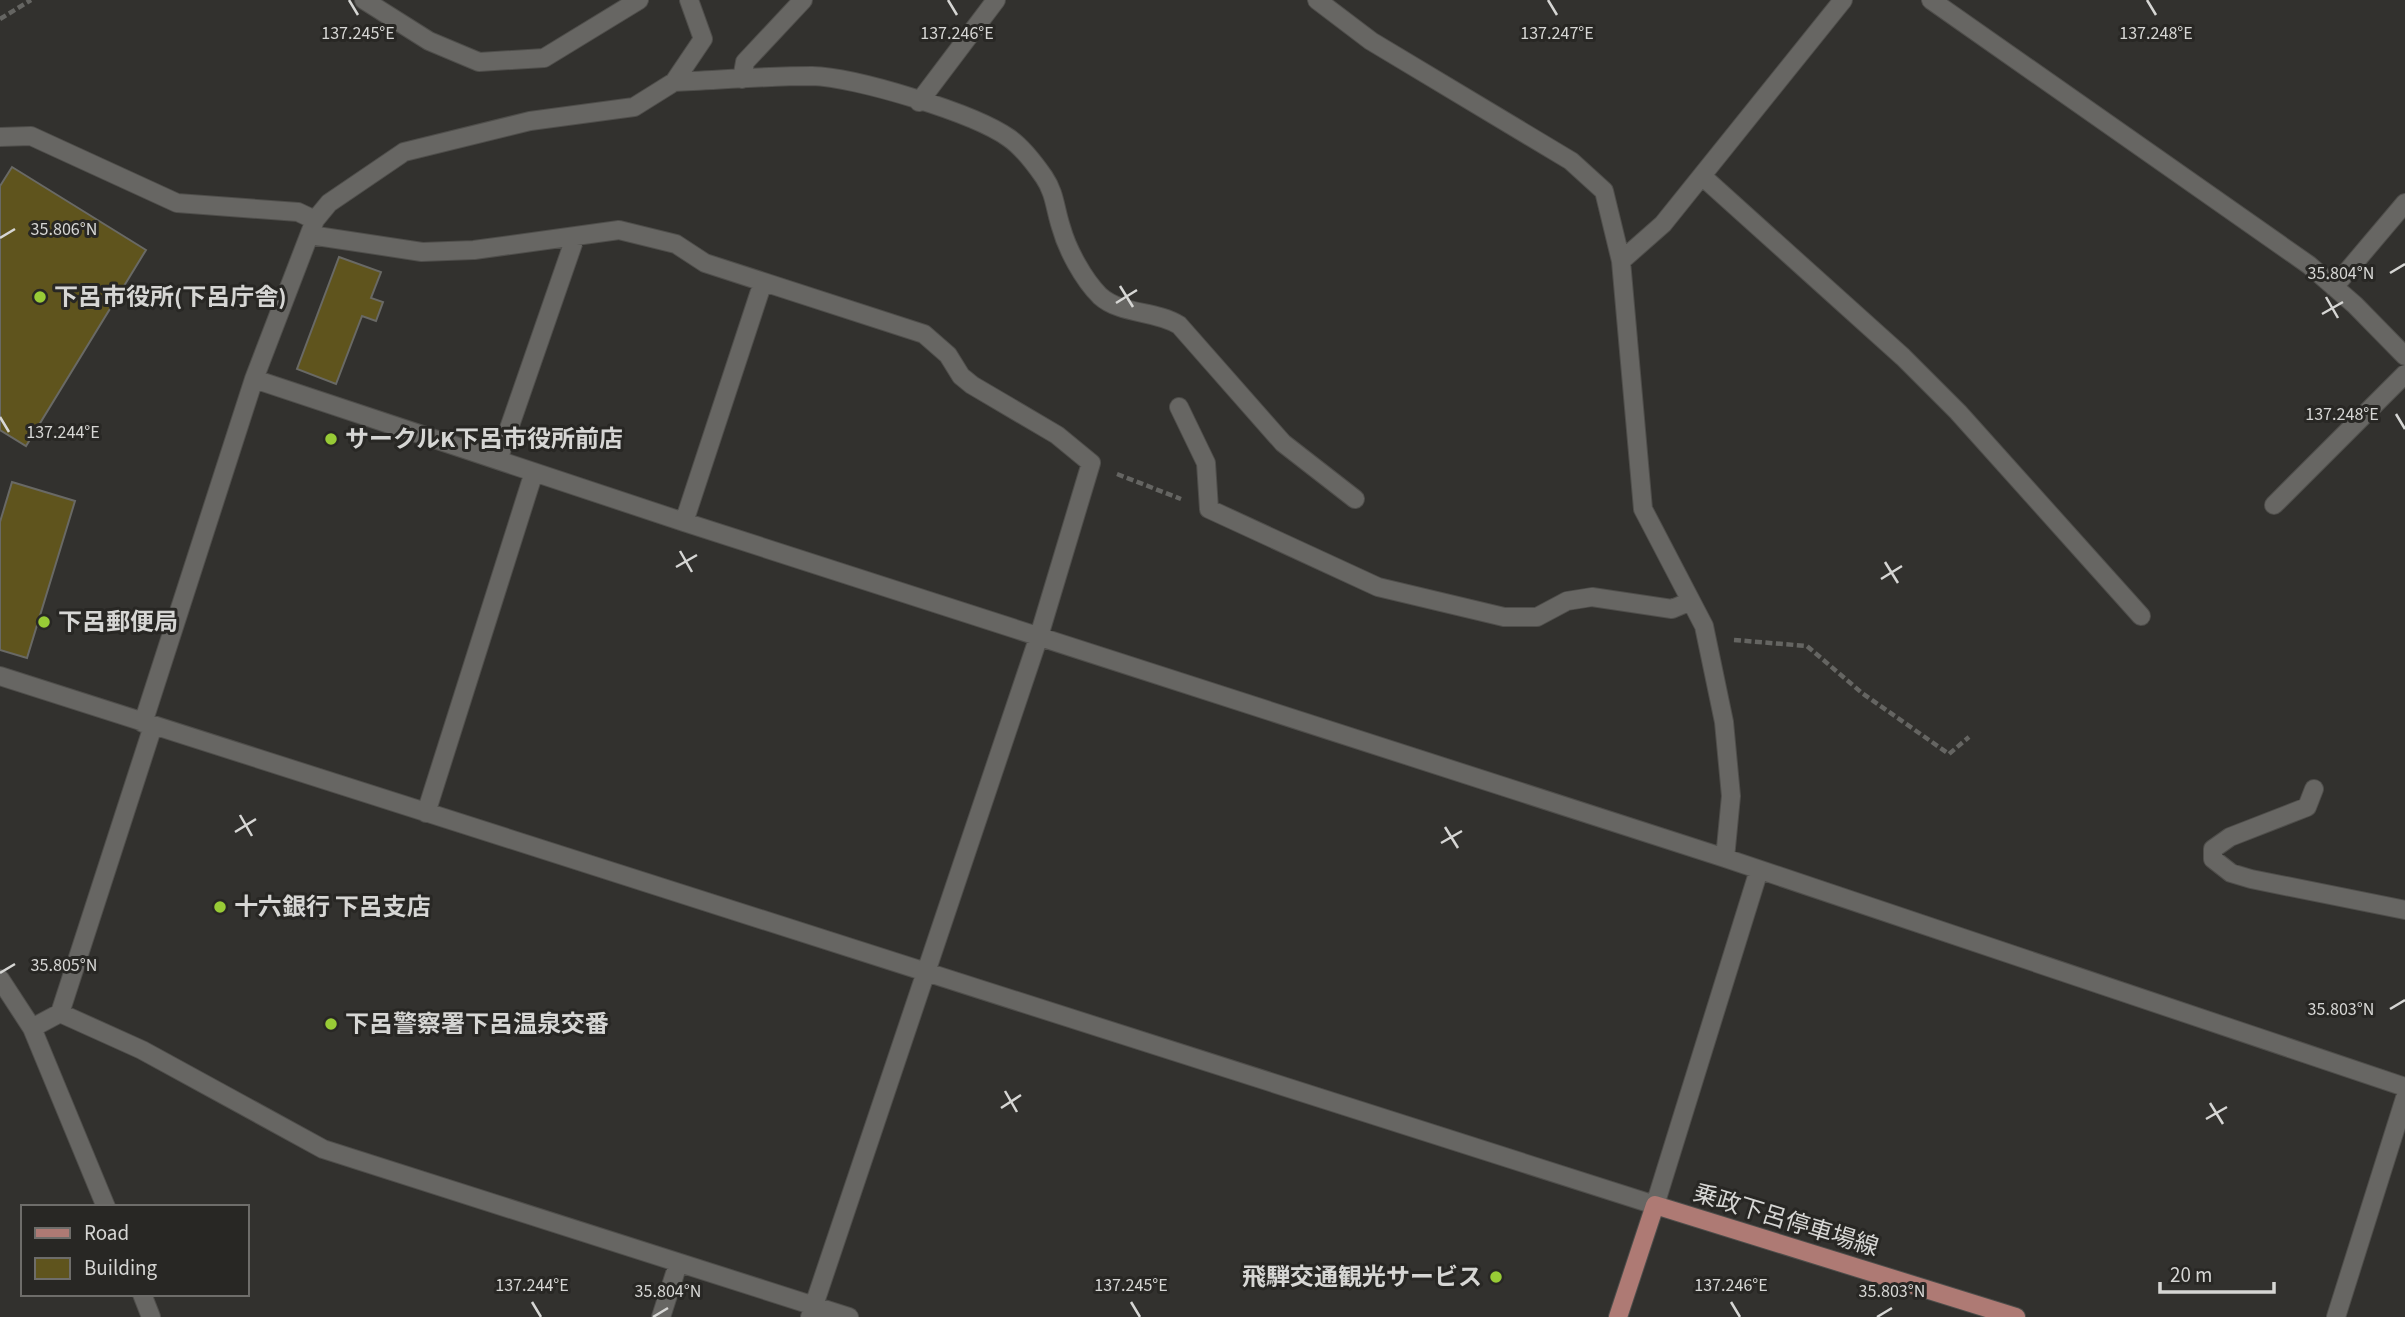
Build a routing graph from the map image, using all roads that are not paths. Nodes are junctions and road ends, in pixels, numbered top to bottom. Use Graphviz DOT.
graph roads {
  1 [pos="364,0"];
  2 [pos="639,0"];
  3 [pos="689,0"];
  4 [pos="803,0"];
  5 [pos="996,0"];
  6 [pos="1317,0"];
  7 [pos="1843,0"];
  8 [pos="1931,0"];
  9 [pos="743,79"];
  10 [pos="674,82"];
  11 [pos="919,102"];
  12 [pos="0,137"];
  13 [pos="1702,176"];
  14 [pos="2405,203"];
  15 [pos="313,228"];
  16 [pos="575,238"];
  17 [pos="1621,261"];
  18 [pos="763,282"];
  19 [pos="2334,288"];
  20 [pos="2405,356"];
  21 [pos="2405,374"];
  22 [pos="254,379"];
  23 [pos="1179,407"];
  24 [pos="498,460"];
  25 [pos="534,471"];
  26 [pos="1354,499"];
  27 [pos="2274,505"];
  28 [pos="684,522"];
  29 [pos="1690,601"];
  30 [pos="2141,616"];
  31 [pos="1039,636"];
  32 [pos="0,677"];
  33 [pos="148,725"];
  34 [pos="2314,789"];
  35 [pos="426,813"];
  36 [pos="1725,858"];
  37 [pos="1759,870"];
  38 [pos="2405,910"];
  39 [pos="924,971"];
  40 [pos="0,979"];
  41 [pos="60,1013"];
  42 [pos="32,1028"];
  43 [pos="2405,1087"];
  44 [pos="2405,1098"];
  45 [pos="105,1205"];
  46 [pos="1655,1205"];
  47 [pos="678,1264"];
  48 [pos="143,1296"];
  49 [pos="811,1311"];
  50 [pos="151,1317"];
  51 [pos="661,1317"];
  52 [pos="849,1317"];
  53 [pos="1618,1317"];
  54 [pos="2016,1317"];
  55 [pos="2336,1317"];
  1 -- 2 [label="street"];
  3 -- 10 [label="street"];
  4 -- 9 [label="street"];
  5 -- 11 [label="street"];
  6 -- 17 [label="street"];
  7 -- 13 [label="street"];
  8 -- 19 [label="street"];
  9 -- 10 [label="street"];
  9 -- 11 [label="street"];
  10 -- 15 [label="street"];
  11 -- 26 [label="street"];
  12 -- 15 [label="street"];
  13 -- 17 [label="street"];
  13 -- 30 [label="street"];
  14 -- 19 [label="street"];
  15 -- 16 [label="street"];
  15 -- 22 [label="street"];
  16 -- 18 [label="street"];
  16 -- 24 [label="street"];
  17 -- 29 [label="street"];
  18 -- 28 [label="street"];
  18 -- 31 [label="street"];
  19 -- 20 [label="street"];
  21 -- 27 [label="street"];
  22 -- 24 [label="street"];
  22 -- 33 [label="street"];
  23 -- 29 [label="street"];
  24 -- 25 [label="street"];
  25 -- 28 [label="street"];
  25 -- 35 [label="street"];
  28 -- 31 [label="street"];
  29 -- 36 [label="street"];
  31 -- 36 [label="street"];
  31 -- 39 [label="street"];
  32 -- 33 [label="street"];
  33 -- 35 [label="street"];
  33 -- 41 [label="street"];
  34 -- 38 [label="street"];
  35 -- 39 [label="street"];
  36 -- 37 [label="street"];
  37 -- 43 [label="street"];
  37 -- 46 [label="street"];
  39 -- 46 [label="street"];
  39 -- 49 [label="street"];
  40 -- 42 [label="street"];
  41 -- 42 [label="street"];
  41 -- 47 [label="street"];
  42 -- 45 [label="street"];
  44 -- 55 [label="street"];
  46 -- 53 [label="main road, 乗政下呂停車場線"];
  46 -- 54 [label="main road, 乗政下呂停車場線"];
  47 -- 49 [label="street"];
  47 -- 51 [label="street"];
  48 -- 50 [label="street"];
  49 -- 52 [label="street"];
}
